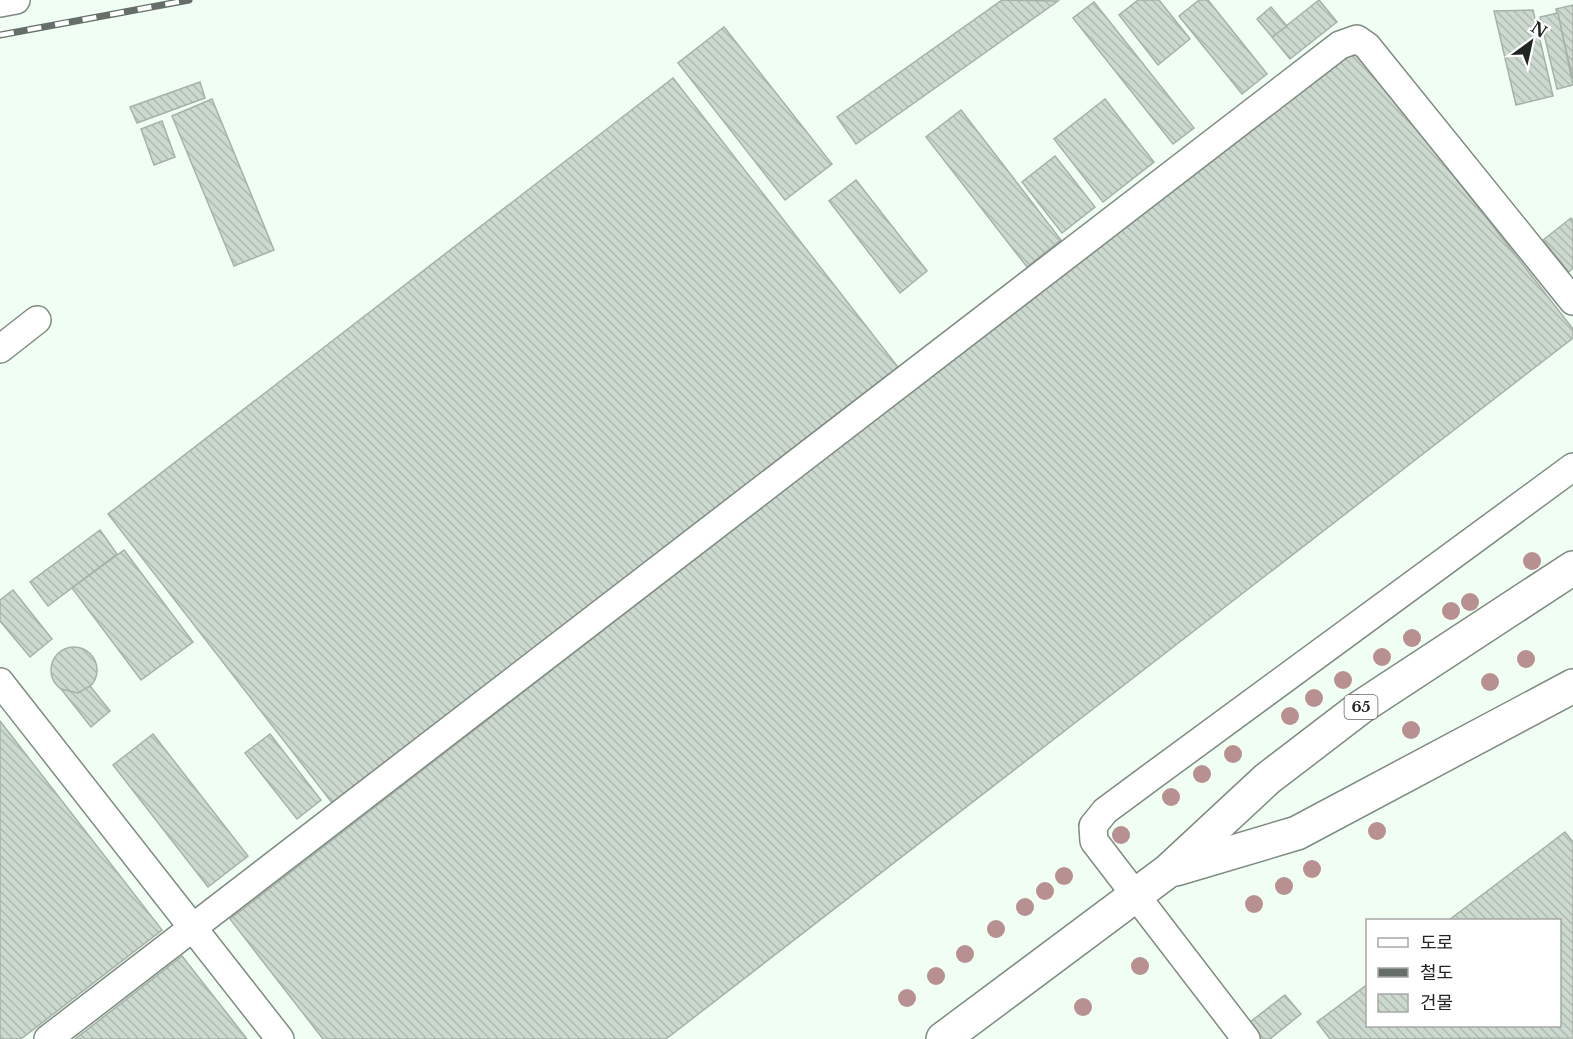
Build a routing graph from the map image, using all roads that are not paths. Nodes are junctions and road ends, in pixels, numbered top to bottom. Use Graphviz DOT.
graph roads {
  1 [pos="16,0"];
  2 [pos="0,3"];
  3 [pos="1573,301"];
  4 [pos="37,320"];
  5 [pos="0,349"];
  6 [pos="1573,467"];
  7 [pos="1573,568"];
  8 [pos="0,682"];
  9 [pos="1573,686"];
  10 [pos="1168,871"];
  11 [pos="1134,896"];
  12 [pos="192,927"];
  13 [pos="48,1039"];
  14 [pos="280,1039"];
  15 [pos="943,1039"];
  16 [pos="1246,1039"];
  1 -- 2 [label="lane"];
  3 -- 12 [label="lane"];
  4 -- 5 [label="lane"];
  6 -- 11 [label="lane"];
  7 -- 10 [label="main road, 65"];
  8 -- 12 [label="lane"];
  9 -- 10 [label="main road, 65"];
  10 -- 11 [label="main road, 65"];
  11 -- 15 [label="main road, 65"];
  11 -- 16 [label="lane"];
  12 -- 13 [label="lane"];
  12 -- 14 [label="lane"];
}
